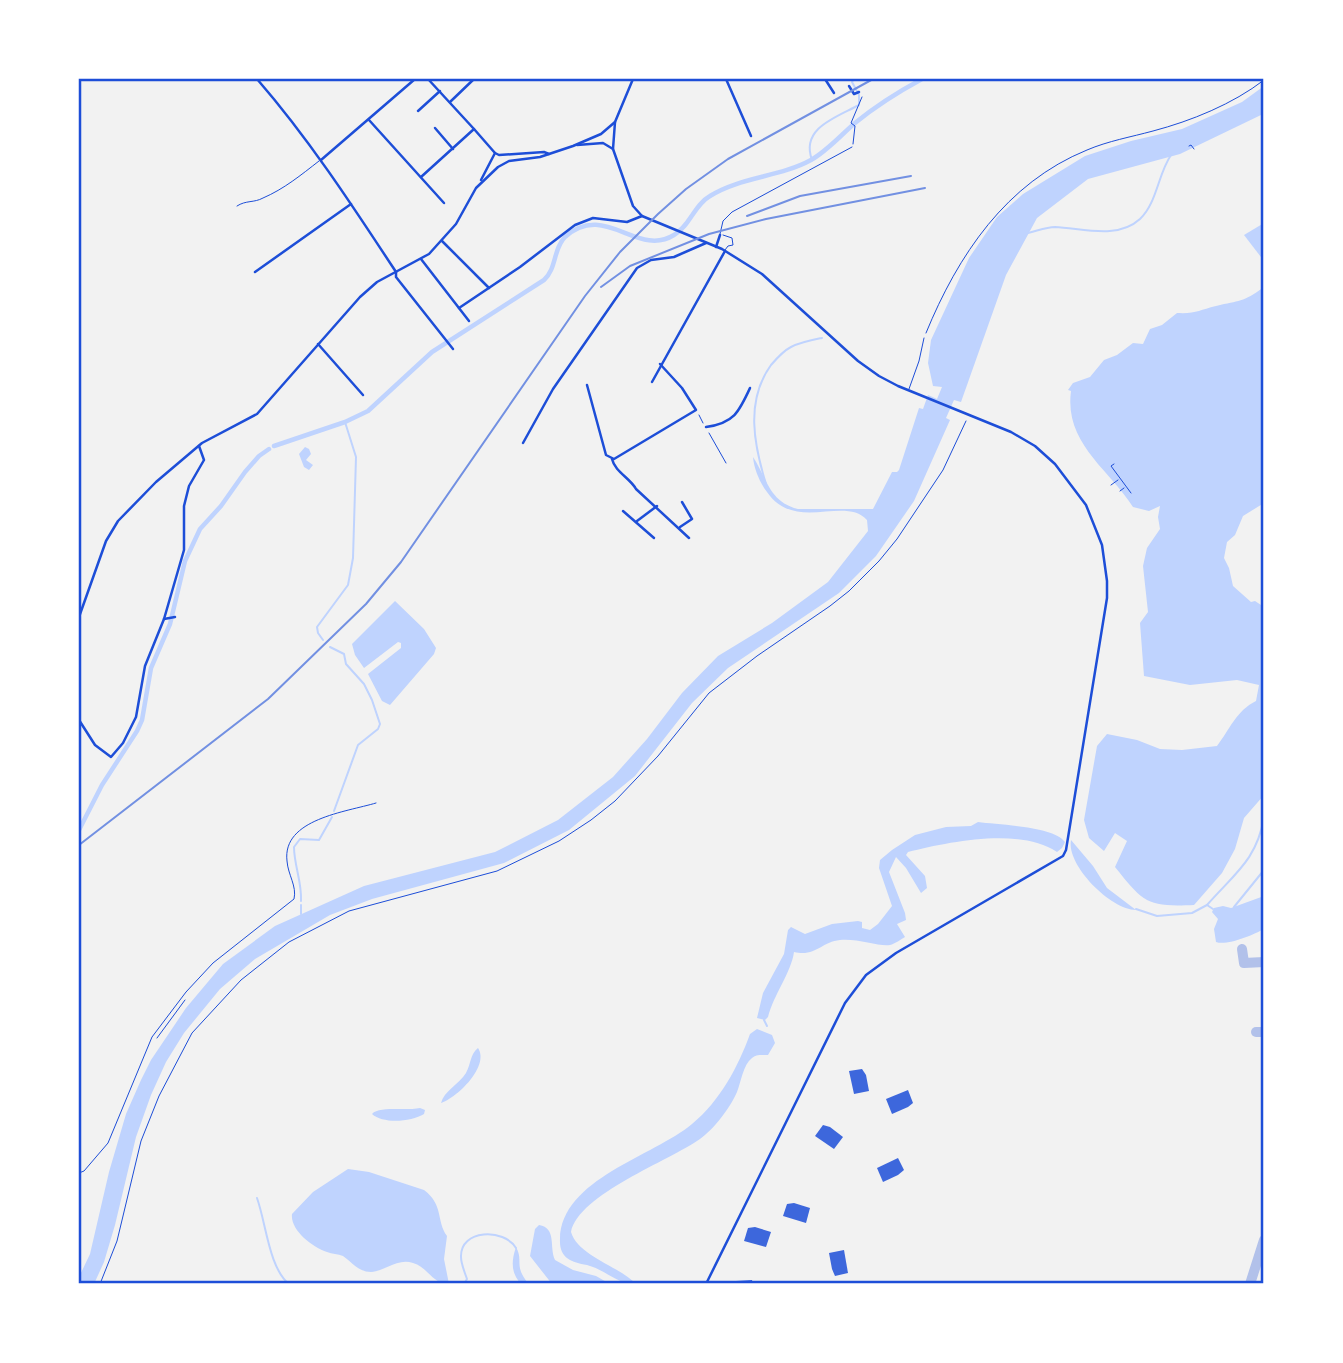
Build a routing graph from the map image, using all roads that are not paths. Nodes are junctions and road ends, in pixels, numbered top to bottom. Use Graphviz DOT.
graph roads {
  1 [pos="257,79"];
  2 [pos="415,79"];
  3 [pos="428,79"];
  4 [pos="474,79"];
  5 [pos="633,79"];
  6 [pos="726,79"];
  7 [pos="825,79"];
  8 [pos="849,86"];
  9 [pos="440,92"];
  10 [pos="834,93"];
  11 [pos="857,93"];
  12 [pos="450,102"];
  13 [pos="418,111"];
  14 [pos="369,120"];
  15 [pos="615,122"];
  16 [pos="435,128"];
  17 [pos="474,129"];
  18 [pos="751,136"];
  19 [pos="573,146"];
  20 [pos="852,148"];
  21 [pos="453,149"];
  22 [pos="613,149"];
  23 [pos="495,153"];
  24 [pos="549,154"];
  25 [pos="321,160"];
  26 [pos="421,177"];
  27 [pos="481,180"];
  28 [pos="444,203"];
  29 [pos="351,204"];
  30 [pos="237,206"];
  31 [pos="642,216"];
  32 [pos="720,235"];
  33 [pos="442,241"];
  34 [pos="706,243"];
  35 [pos="716,247"];
  36 [pos="724,251"];
  37 [pos="421,259"];
  38 [pos="255,272"];
  39 [pos="396,272"];
  40 [pos="489,288"];
  41 [pos="459,308"];
  42 [pos="469,321"];
  43 [pos="924,338"];
  44 [pos="318,344"];
  45 [pos="453,349"];
  46 [pos="660,364"];
  47 [pos="652,382"];
  48 [pos="587,385"];
  49 [pos="750,387"];
  50 [pos="908,390"];
  51 [pos="363,395"];
  52 [pos="706,427"];
  53 [pos="523,443"];
  54 [pos="199,446"];
  55 [pos="613,459"];
  56 [pos="682,502"];
  57 [pos="657,506"];
  58 [pos="623,512"];
  59 [pos="636,522"];
  60 [pos="680,527"];
  61 [pos="654,538"];
  62 [pos="690,538"];
  63 [pos="79,617"];
  64 [pos="175,617"];
  65 [pos="165,619"];
  66 [pos="79,720"];
  67 [pos="706,1284"];
  1 -- 25 [label="street"];
  2 -- 14 [label="street"];
  3 -- 9 [label="street"];
  4 -- 12 [label="street"];
  5 -- 15 [label="street"];
  6 -- 18 [label="street"];
  7 -- 10 [label="street"];
  8 -- 11 [label="street"];
  9 -- 12 [label="street"];
  9 -- 13 [label="street"];
  12 -- 17 [label="street"];
  14 -- 25 [label="street"];
  14 -- 26 [label="street"];
  15 -- 19 [label="street"];
  15 -- 22 [label="street"];
  16 -- 21 [label="street"];
  17 -- 21 [label="street"];
  17 -- 23 [label="street"];
  19 -- 22 [label="street"];
  19 -- 24 [label="street"];
  20 -- 32 [label="lane"];
  21 -- 26 [label="street"];
  22 -- 31 [label="street"];
  23 -- 24 [label="street"];
  23 -- 27 [label="street"];
  24 -- 27 [label="street"];
  25 -- 29 [label="street"];
  25 -- 30 [label="lane"];
  26 -- 28 [label="street"];
  27 -- 33 [label="street"];
  29 -- 38 [label="street"];
  29 -- 39 [label="street"];
  31 -- 34 [label="street"];
  31 -- 40 [label="street"];
  32 -- 35 [label="street"];
  32 -- 36 [label="lane"];
  33 -- 37 [label="street"];
  33 -- 40 [label="street"];
  34 -- 35 [label="street"];
  34 -- 53 [label="street"];
  35 -- 36 [label="street"];
  36 -- 46 [label="street"];
  36 -- 50 [label="street"];
  37 -- 39 [label="street"];
  37 -- 41 [label="street"];
  39 -- 44 [label="street"];
  39 -- 45 [label="street"];
  40 -- 41 [label="street"];
  41 -- 42 [label="street"];
  43 -- 50 [label="lane"];
  44 -- 51 [label="street"];
  44 -- 54 [label="street"];
  46 -- 47 [label="street"];
  46 -- 55 [label="street"];
  48 -- 55 [label="street"];
  49 -- 52 [label="street"];
  50 -- 67 [label="street"];
  54 -- 63 [label="street"];
  54 -- 65 [label="street"];
  55 -- 57 [label="street"];
  56 -- 60 [label="street"];
  57 -- 59 [label="street"];
  57 -- 60 [label="street"];
  58 -- 59 [label="street"];
  59 -- 61 [label="street"];
  60 -- 62 [label="street"];
  64 -- 65 [label="street"];
  65 -- 66 [label="street"];
}
